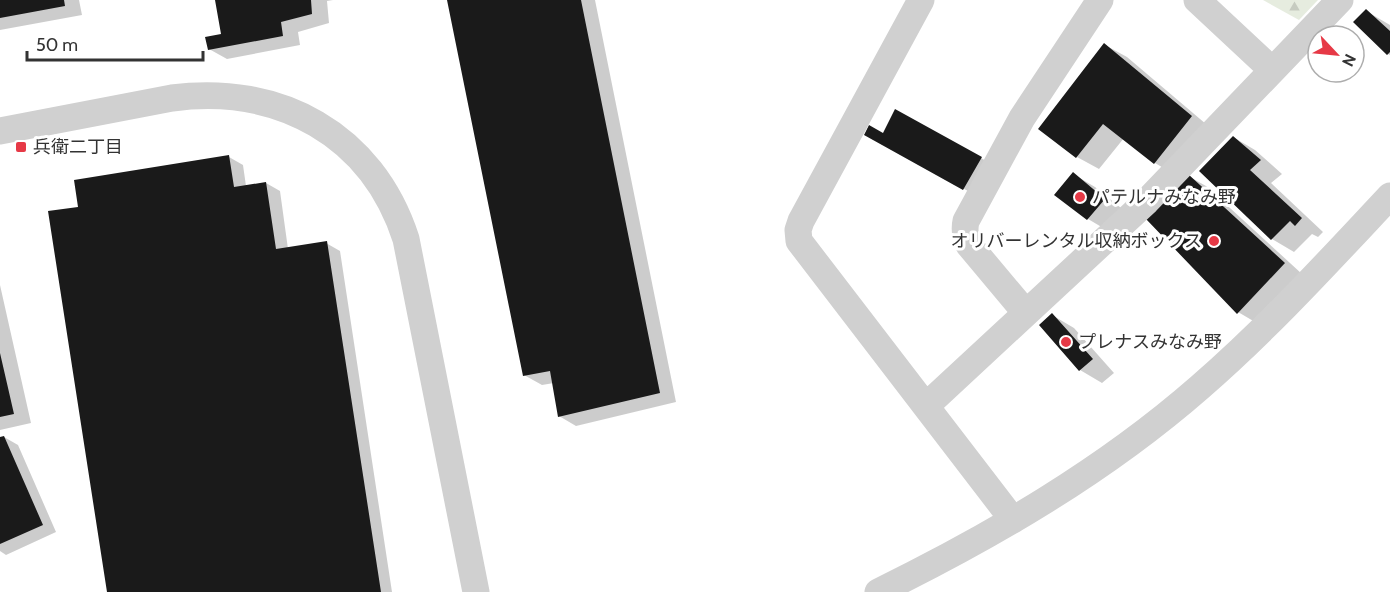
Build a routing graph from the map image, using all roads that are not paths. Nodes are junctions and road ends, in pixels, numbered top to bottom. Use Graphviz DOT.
graph roads {
  1 [pos="921,0"];
  2 [pos="1100,0"];
  3 [pos="1197,0"];
  4 [pos="1340,0"];
  5 [pos="1272,70"];
  6 [pos="0,131"];
  7 [pos="1390,196"];
  8 [pos="1026,313"];
  9 [pos="926,406"];
  10 [pos="1013,520"];
  11 [pos="476,592"];
  12 [pos="878,592"];
  1 -- 9 [label="street"];
  2 -- 8 [label="street"];
  3 -- 5 [label="street"];
  4 -- 5 [label="street"];
  5 -- 8 [label="street"];
  6 -- 11 [label="street"];
  7 -- 10 [label="street"];
  8 -- 9 [label="street"];
  9 -- 10 [label="street"];
  10 -- 12 [label="street"];
}
